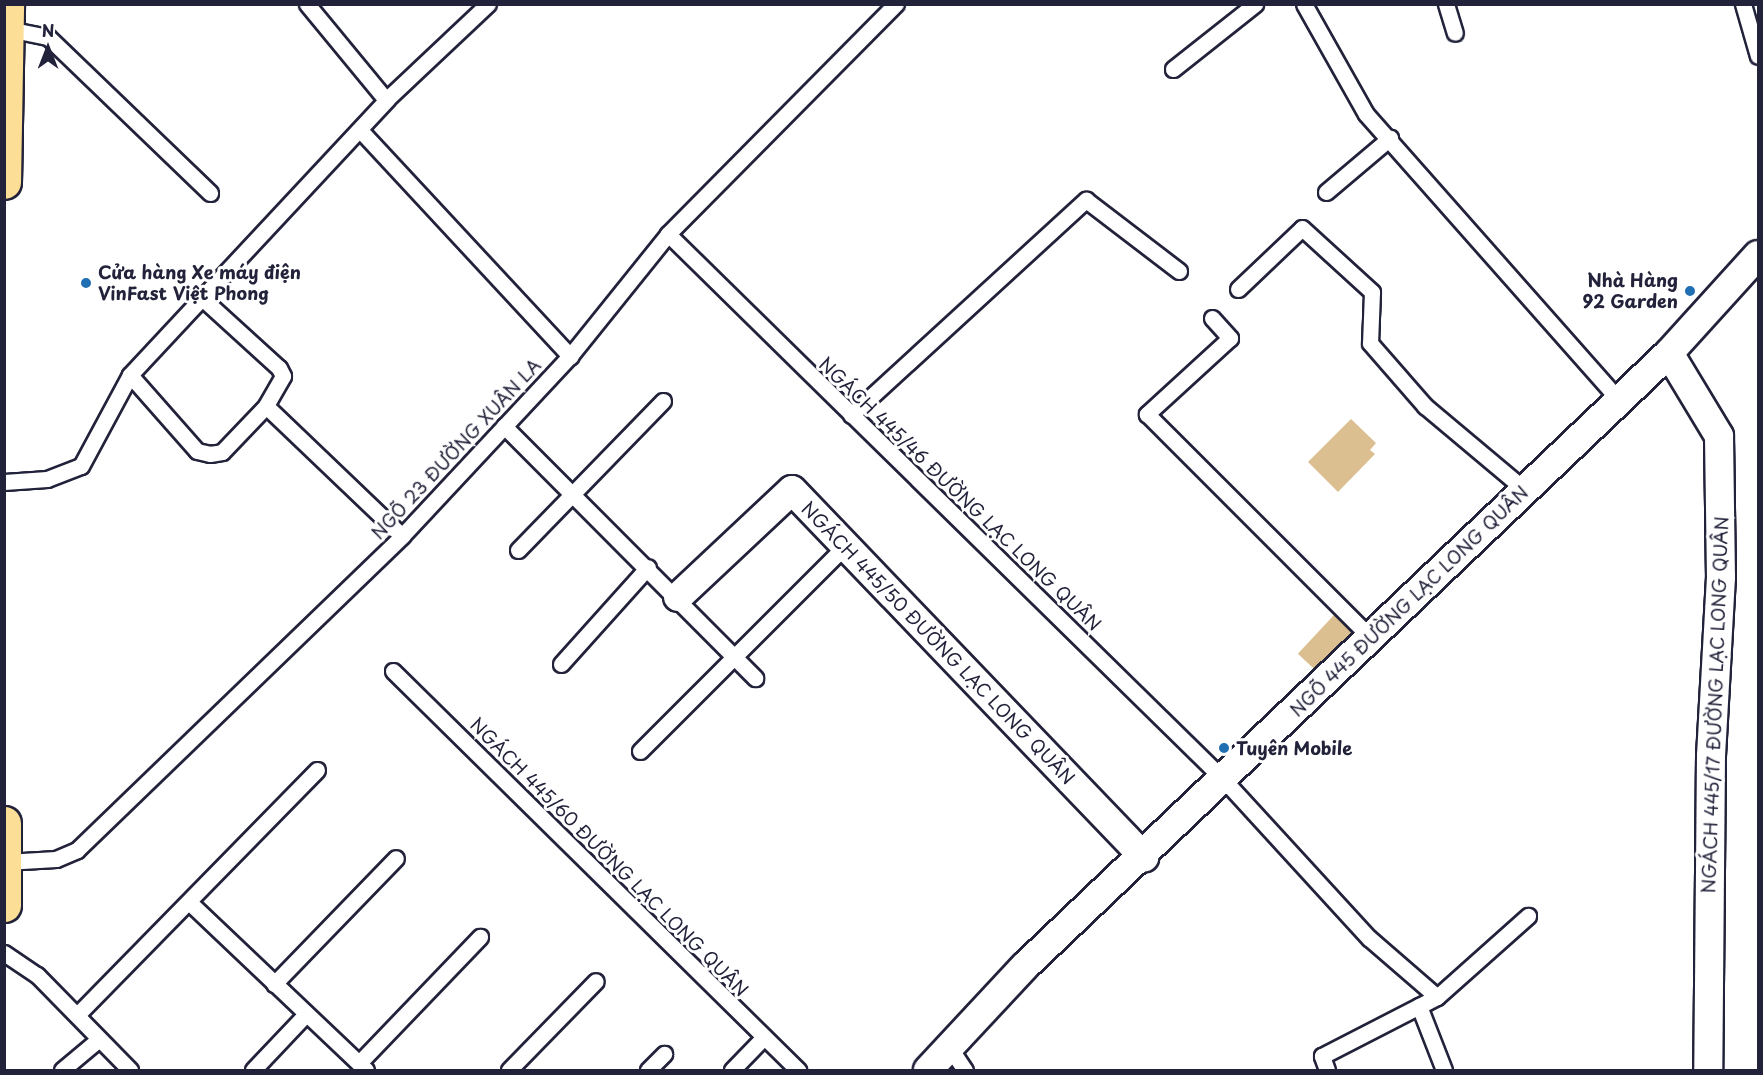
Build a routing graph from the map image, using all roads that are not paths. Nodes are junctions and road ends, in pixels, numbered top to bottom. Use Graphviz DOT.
graph roads {
  1 [pos="307,4"];
  2 [pos="488,4"];
  3 [pos="896,4"];
  4 [pos="1304,4"];
  5 [pos="1446,4"];
  6 [pos="1743,4"];
  7 [pos="1245,7"];
  8 [pos="8,17"];
  9 [pos="1455,33"];
  10 [pos="1758,56"];
  11 [pos="1173,69"];
  12 [pos="386,100"];
  13 [pos="360,130"];
  14 [pos="1390,138"];
  15 [pos="4,183"];
  16 [pos="1326,192"];
  17 [pos="210,193"];
  18 [pos="668,234"];
  19 [pos="1758,255"];
  20 [pos="1179,271"];
  21 [pos="1238,289"];
  22 [pos="202,298"];
  23 [pos="1212,318"];
  24 [pos="1670,353"];
  25 [pos="570,356"];
  26 [pos="130,375"];
  27 [pos="1619,400"];
  28 [pos="663,401"];
  29 [pos="266,406"];
  30 [pos="851,415"];
  31 [pos="504,426"];
  32 [pos="4,482"];
  33 [pos="1524,489"];
  34 [pos="572,492"];
  35 [pos="402,536"];
  36 [pos="846,546"];
  37 [pos="518,550"];
  38 [pos="648,567"];
  39 [pos="678,597"];
  40 [pos="1371,638"];
  41 [pos="737,659"];
  42 [pos="561,664"];
  43 [pos="393,671"];
  44 [pos="755,678"];
  45 [pos="640,751"];
  46 [pos="317,770"];
  47 [pos="1225,781"];
  48 [pos="4,823"];
  49 [pos="1144,857"];
  50 [pos="396,858"];
  51 [pos="5,862"];
  52 [pos="189,902"];
  53 [pos="4,905"];
  54 [pos="1528,916"];
  55 [pos="480,937"];
  56 [pos="4,953"];
  57 [pos="596,981"];
  58 [pos="274,984"];
  59 [pos="1437,997"];
  60 [pos="1419,1006"];
  61 [pos="306,1014"];
  62 [pos="77,1015"];
  63 [pos="764,1037"];
  64 [pos="99,1039"];
  65 [pos="664,1054"];
  66 [pos="957,1059"];
  67 [pos="362,1067"];
  68 [pos="62,1071"];
  69 [pos="130,1071"];
  70 [pos="253,1071"];
  71 [pos="509,1071"];
  72 [pos="648,1071"];
  73 [pos="732,1071"];
  74 [pos="798,1071"];
  75 [pos="928,1071"];
  76 [pos="1328,1071"];
  77 [pos="1444,1071"];
  78 [pos="1708,1071"];
  1 -- 12 [label="lane"];
  2 -- 12 [label="lane"];
  3 -- 18 [label="lane, NGÕ 23 ĐƯỜNG XUÂN LA"];
  4 -- 14 [label="lane"];
  5 -- 9 [label="lane"];
  6 -- 10 [label="lane"];
  7 -- 11 [label="lane"];
  8 -- 15 [label="main road"];
  8 -- 17 [label="lane"];
  12 -- 13 [label="lane"];
  13 -- 22 [label="lane"];
  13 -- 25 [label="lane"];
  14 -- 16 [label="lane"];
  14 -- 27 [label="lane"];
  18 -- 25 [label="lane, NGÕ 23 ĐƯỜNG XUÂN LA"];
  18 -- 30 [label="lane, NGÁCH 445/46 ĐƯỜNG LẠC LONG QUÂN"];
  19 -- 24 [label="street, NGÕ 445 ĐƯỜNG LẠC LONG QUÂN"];
  20 -- 30 [label="lane"];
  21 -- 33 [label="lane"];
  22 -- 26 [label="lane"];
  22 -- 29 [label="lane"];
  23 -- 40 [label="lane"];
  24 -- 27 [label="street, NGÕ 445 ĐƯỜNG LẠC LONG QUÂN"];
  24 -- 78 [label="street, NGÁCH 445/17 ĐƯỜNG LẠC LONG QUÂN"];
  25 -- 31 [label="lane, NGÕ 23 ĐƯỜNG XUÂN LA"];
  26 -- 29 [label="lane"];
  26 -- 32 [label="lane"];
  27 -- 33 [label="street, NGÕ 445 ĐƯỜNG LẠC LONG QUÂN"];
  28 -- 34 [label="lane"];
  29 -- 35 [label="lane"];
  30 -- 47 [label="lane, NGÁCH 445/46 ĐƯỜNG LẠC LONG QUÂN"];
  31 -- 34 [label="lane"];
  31 -- 35 [label="lane, NGÕ 23 ĐƯỜNG XUÂN LA"];
  33 -- 40 [label="street, NGÕ 445 ĐƯỜNG LẠC LONG QUÂN"];
  34 -- 37 [label="lane"];
  34 -- 38 [label="lane"];
  35 -- 51 [label="lane, NGÕ 23 ĐƯỜNG XUÂN LA"];
  36 -- 39 [label="street, NGÁCH 445/50 ĐƯỜNG LẠC LONG QUÂN"];
  36 -- 41 [label="lane"];
  36 -- 49 [label="street, NGÁCH 445/50 ĐƯỜNG LẠC LONG QUÂN"];
  38 -- 39 [label="lane"];
  38 -- 42 [label="lane"];
  39 -- 41 [label="lane"];
  40 -- 47 [label="street, NGÕ 445 ĐƯỜNG LẠC LONG QUÂN"];
  41 -- 44 [label="lane"];
  41 -- 45 [label="lane"];
  43 -- 63 [label="lane, NGÁCH 445/60 ĐƯỜNG LẠC LONG QUÂN"];
  46 -- 52 [label="lane"];
  47 -- 49 [label="street, NGÕ 445 ĐƯỜNG LẠC LONG QUÂN"];
  47 -- 59 [label="lane, NGÁCH 445/46 ĐƯỜNG LẠC LONG QUÂN"];
  48 -- 51 [label="main road"];
  49 -- 66 [label="street, NGÕ 445 ĐƯỜNG LẠC LONG QUÂN"];
  50 -- 58 [label="lane"];
  51 -- 53 [label="main road"];
  52 -- 58 [label="lane"];
  52 -- 62 [label="lane"];
  54 -- 59 [label="lane"];
  55 -- 67 [label="lane"];
  56 -- 62 [label="lane"];
  57 -- 71 [label="lane"];
  58 -- 61 [label="lane"];
  59 -- 60 [label="lane"];
  60 -- 76 [label="lane"];
  60 -- 77 [label="lane"];
  61 -- 67 [label="lane"];
  61 -- 70 [label="lane"];
  62 -- 64 [label="lane"];
  63 -- 73 [label="lane"];
  63 -- 74 [label="lane, NGÁCH 445/60 ĐƯỜNG LẠC LONG QUÂN"];
  64 -- 68 [label="lane"];
  64 -- 69 [label="lane"];
  65 -- 72 [label="lane"];
  66 -- 75 [label="street, NGÕ 445 ĐƯỜNG LẠC LONG QUÂN"];
}
